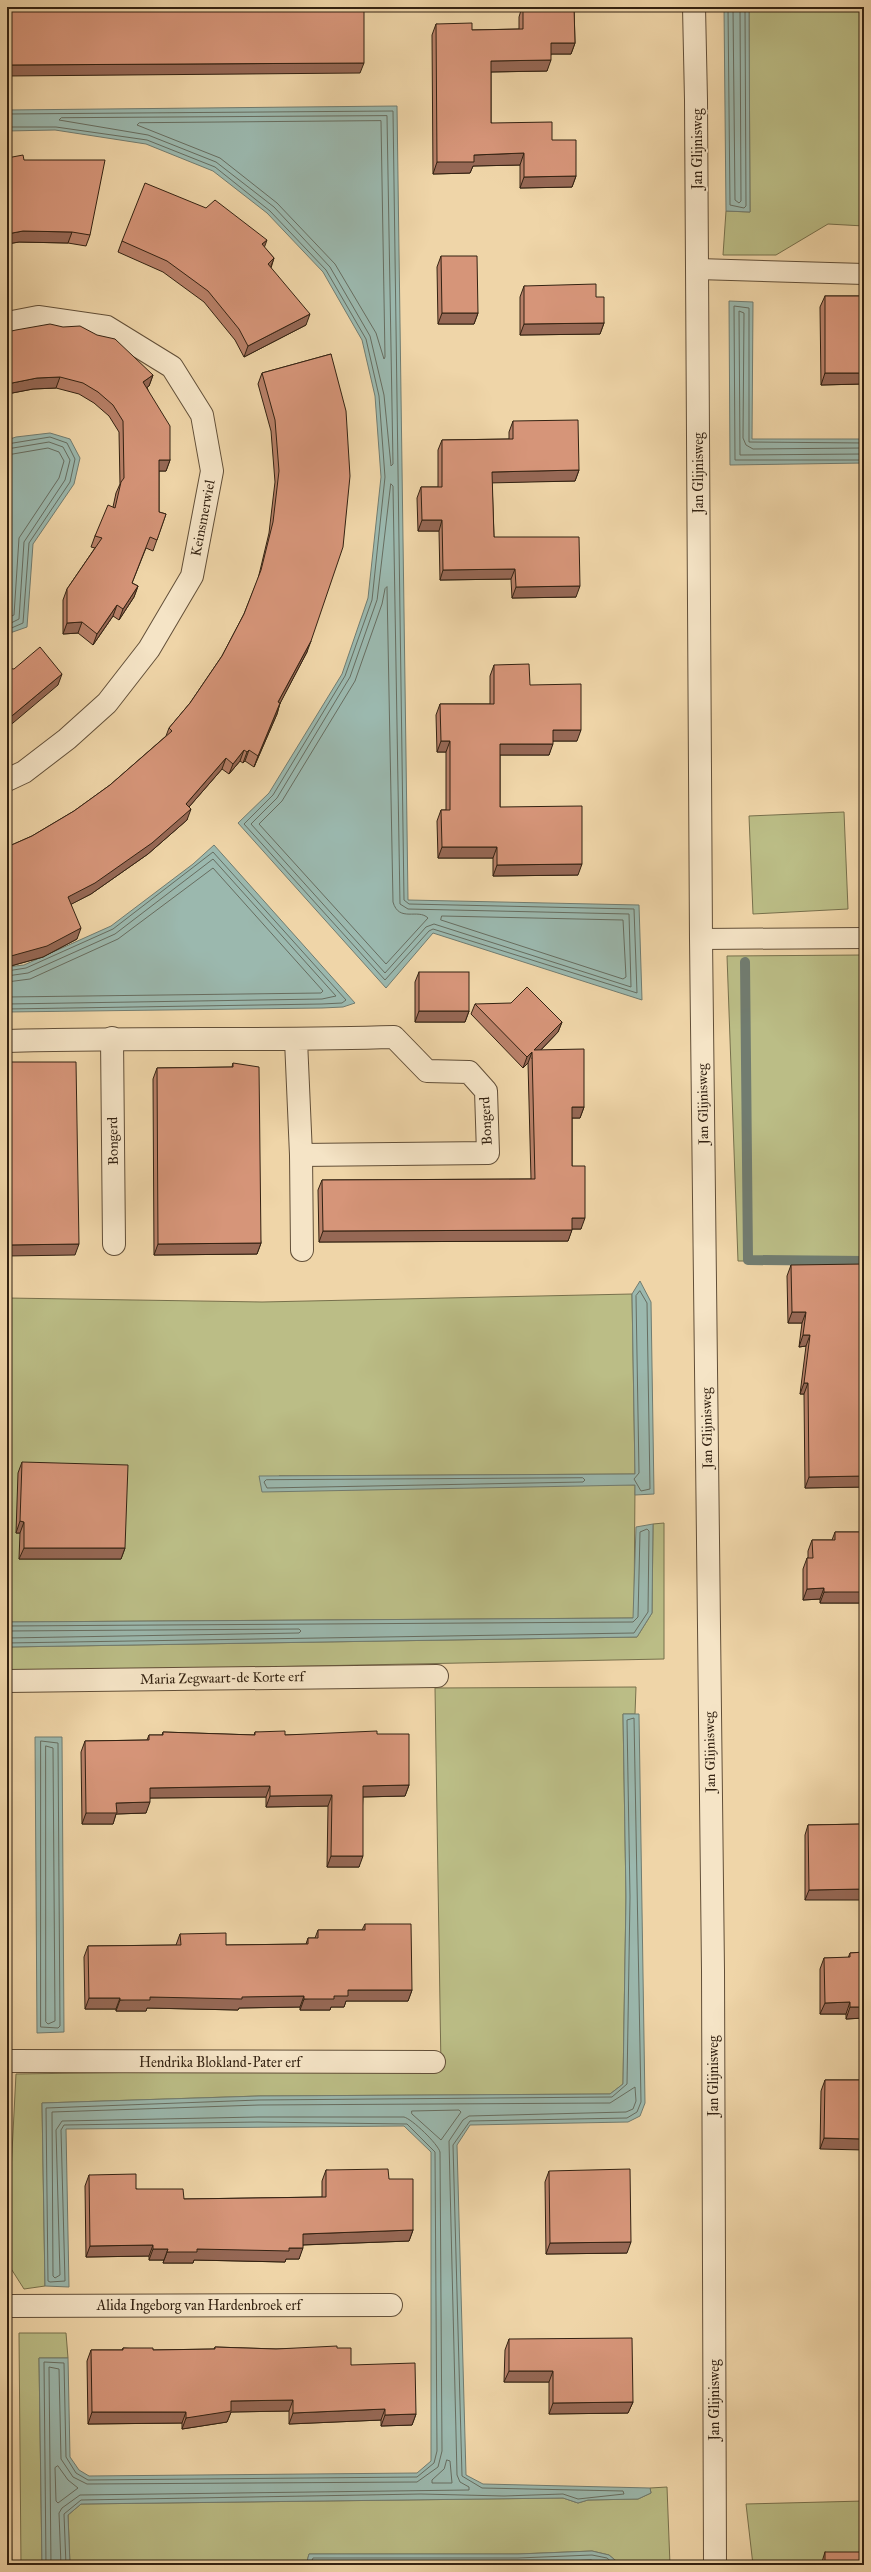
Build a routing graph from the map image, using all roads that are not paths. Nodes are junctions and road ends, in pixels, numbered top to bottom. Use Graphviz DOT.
graph roads {
  1 [pos="694,7"];
  2 [pos="698,269"];
  3 [pos="864,274"];
  4 [pos="7,323"];
  5 [pos="7,780"];
  6 [pos="864,938"];
  7 [pos="701,939"];
  8 [pos="112,1038"];
  9 [pos="296,1040"];
  10 [pos="7,1041"];
  11 [pos="301,1155"];
  12 [pos="114,1244"];
  13 [pos="302,1250"];
  14 [pos="437,1676"];
  15 [pos="7,1681"];
  16 [pos="7,2061"];
  17 [pos="434,2062"];
  18 [pos="391,2305"];
  19 [pos="7,2306"];
  20 [pos="715,2565"];
  1 -- 2 [label="street, Jan Glijnisweg"];
  2 -- 3 [label="lane"];
  2 -- 7 [label="street, Jan Glijnisweg"];
  4 -- 5 [label="street, Keinsmerwiel"];
  6 -- 7 [label="lane"];
  7 -- 20 [label="street, Jan Glijnisweg"];
  8 -- 9 [label="street, Bongerd"];
  8 -- 10 [label="street, Bongerd"];
  8 -- 12 [label="street, Bongerd"];
  9 -- 11 [label="street"];
  9 -- 11 [label="street, Bongerd"];
  11 -- 13 [label="street"];
  14 -- 15 [label="street, Maria Zegwaart-de Korte erf"];
  16 -- 17 [label="street, Hendrika Blokland-Pater erf"];
  18 -- 19 [label="street, Alida Ingeborg van Hardenbroek erf"];
}
